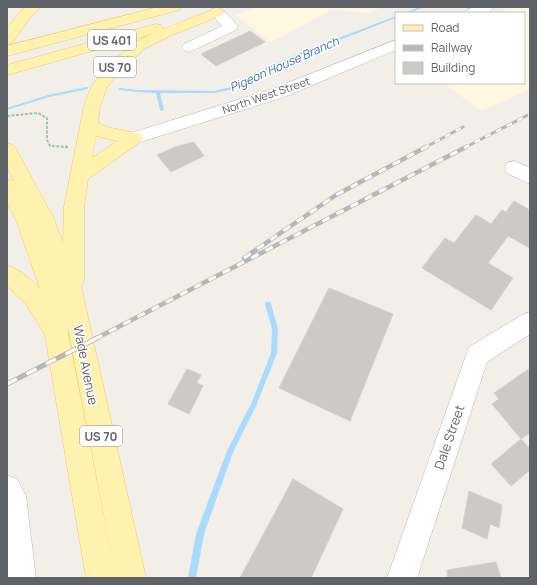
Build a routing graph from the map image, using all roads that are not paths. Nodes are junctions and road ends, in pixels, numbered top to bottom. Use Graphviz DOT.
graph roads {
  1 [pos="23,7"];
  2 [pos="34,7"];
  3 [pos="174,7"];
  4 [pos="232,7"];
  5 [pos="487,7"];
  6 [pos="160,10"];
  7 [pos="216,12"];
  8 [pos="474,12"];
  9 [pos="9,31"];
  10 [pos="395,45"];
  11 [pos="189,47"];
  12 [pos="7,50"];
  13 [pos="7,70"];
  14 [pos="89,126"];
  15 [pos="134,138"];
  16 [pos="7,149"];
  17 [pos="514,168"];
  18 [pos="79,176"];
  19 [pos="530,177"];
  20 [pos="7,186"];
  21 [pos="7,274"];
  22 [pos="72,294"];
  23 [pos="530,322"];
  24 [pos="56,334"];
  25 [pos="7,489"];
  26 [pos="21,578"];
  27 [pos="101,578"];
  28 [pos="130,578"];
  29 [pos="402,578"];
  1 -- 9 [label="main road"];
  2 -- 9 [label="main road"];
  3 -- 6 [label="main road, US 401"];
  4 -- 7 [label="main road, US 70"];
  5 -- 8 [label="street"];
  6 -- 12 [label="main road, US 401"];
  7 -- 11 [label="street"];
  7 -- 13 [label="main road, US 401"];
  7 -- 14 [label="main road, US 70"];
  10 -- 15 [label="street, North West Street"];
  14 -- 15 [label="main road"];
  14 -- 18 [label="main road, US 70"];
  15 -- 18 [label="main road"];
  16 -- 22 [label="main road"];
  17 -- 19 [label="street"];
  18 -- 22 [label="main road, US 70"];
  20 -- 24 [label="main road, US 70"];
  21 -- 24 [label="main road"];
  22 -- 28 [label="main road, Wade Avenue / US 70"];
  23 -- 29 [label="street, Dale Street"];
  24 -- 27 [label="main road, Wade Avenue / US 70"];
  25 -- 26 [label="street"];
}
